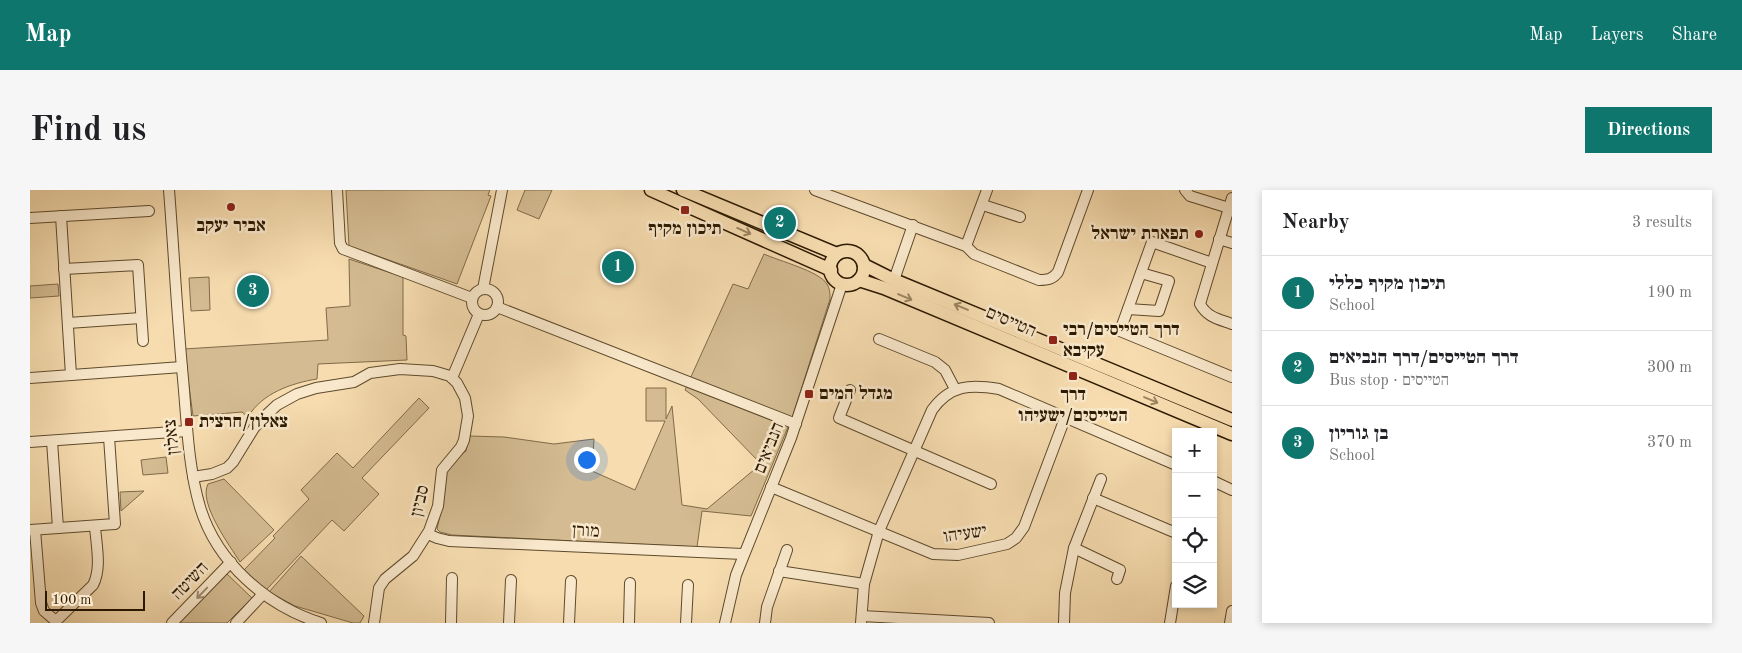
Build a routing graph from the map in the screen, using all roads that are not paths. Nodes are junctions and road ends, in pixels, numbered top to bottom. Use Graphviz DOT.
graph roads {
  1 [pos="169,190"];
  2 [pos="337,190"];
  3 [pos="502,190"];
  4 [pos="651,190"];
  5 [pos="683,190"];
  6 [pos="815,190"];
  7 [pos="987,190"];
  8 [pos="1088,190"];
  9 [pos="1186,190"];
  10 [pos="1230,203"];
  11 [pos="983,205"];
  12 [pos="149,211"];
  13 [pos="61,216"];
  14 [pos="1020,217"];
  15 [pos="30,218"];
  16 [pos="913,225"];
  17 [pos="1220,239"];
  18 [pos="1232,243"];
  19 [pos="966,246"];
  20 [pos="837,254"];
  21 [pos="1212,264"];
  22 [pos="864,265"];
  23 [pos="64,269"];
  24 [pos="831,270"];
  25 [pos="1141,273"];
  26 [pos="859,280"];
  27 [pos="894,280"];
  28 [pos="842,284"];
  29 [pos="483,289"];
  30 [pos="472,298"];
  31 [pos="497,307"];
  32 [pos="1128,309"];
  33 [pos="479,314"];
  34 [pos="141,318"];
  35 [pos="68,322"];
  36 [pos="1232,324"];
  37 [pos="879,338"];
  38 [pos="143,341"];
  39 [pos="182,367"];
  40 [pos="71,376"];
  41 [pos="1232,377"];
  42 [pos="30,378"];
  43 [pos="452,378"];
  44 [pos="850,390"];
  45 [pos="954,390"];
  46 [pos="1066,418"];
  47 [pos="1232,420"];
  48 [pos="796,424"];
  49 [pos="188,431"];
  50 [pos="1232,434"];
  51 [pos="109,437"];
  52 [pos="52,441"];
  53 [pos="30,442"];
  54 [pos="914,450"];
  55 [pos="1172,463"];
  56 [pos="194,477"];
  57 [pos="1101,479"];
  58 [pos="992,484"];
  59 [pos="1217,486"];
  60 [pos="771,487"];
  61 [pos="1232,490"];
  62 [pos="1093,498"];
  63 [pos="95,526"];
  64 [pos="58,528"];
  65 [pos="33,530"];
  66 [pos="879,531"];
  67 [pos="1172,531"];
  68 [pos="428,534"];
  69 [pos="1074,548"];
  70 [pos="787,550"];
  71 [pos="743,554"];
  72 [pos="231,562"];
  73 [pos="779,571"];
  74 [pos="452,578"];
  75 [pos="1117,579"];
  76 [pos="510,580"];
  77 [pos="571,581"];
  78 [pos="630,583"];
  79 [pos="864,584"];
  80 [pos="688,586"];
  81 [pos="263,594"];
  82 [pos="1172,608"];
  83 [pos="1232,611"];
  84 [pos="861,619"];
  85 [pos="172,623"];
  86 [pos="236,623"];
  87 [pos="321,623"];
  88 [pos="374,623"];
  89 [pos="451,623"];
  90 [pos="510,623"];
  91 [pos="569,623"];
  92 [pos="629,623"];
  93 [pos="686,623"];
  94 [pos="725,623"];
  95 [pos="766,623"];
  96 [pos="989,623"];
  97 [pos="1064,623"];
  98 [pos="1170,623"];
  99 [pos="1230,623"];
  1 -- 39 [label="street, צאלון"];
  2 -- 30 [label="street"];
  3 -- 29 [label="street"];
  4 -- 24 [label="main road, one-way"];
  5 -- 20 [label="main road"];
  6 -- 16 [label="street"];
  7 -- 11 [label="street"];
  8 -- 19 [label="street"];
  9 -- 10 [label="street"];
  10 -- 17 [label="street"];
  11 -- 14 [label="street"];
  11 -- 19 [label="street"];
  12 -- 13 [label="street"];
  13 -- 15 [label="street"];
  13 -- 23 [label="street"];
  16 -- 19 [label="street"];
  16 -- 27 [label="street"];
  17 -- 18 [label="street"];
  17 -- 21 [label="street"];
  20 -- 22 [label="main road"];
  20 -- 24 [label="main road"];
  21 -- 25 [label="street"];
  21 -- 36 [label="street"];
  22 -- 26 [label="main road"];
  22 -- 27 [label="main road, הטייסים"];
  23 -- 34 [label="street"];
  23 -- 35 [label="street"];
  24 -- 28 [label="main road"];
  25 -- 32 [label="street"];
  25 -- 32 [label="street"];
  26 -- 28 [label="main road"];
  26 -- 50 [label="main road, הטייסים, one-way"];
  47 -- 27 [label="main road, הטייסים, one-way"];
  28 -- 48 [label="street, הנביאים"];
  29 -- 30 [label="street"];
  29 -- 31 [label="street"];
  30 -- 33 [label="street"];
  31 -- 33 [label="street"];
  31 -- 48 [label="street"];
  32 -- 41 [label="street"];
  33 -- 43 [label="street"];
  34 -- 35 [label="street"];
  34 -- 38 [label="street"];
  35 -- 40 [label="street"];
  37 -- 45 [label="street"];
  39 -- 40 [label="street"];
  39 -- 49 [label="street, צאלון"];
  40 -- 42 [label="street"];
  43 -- 56 [label="street"];
  43 -- 68 [label="street, סביון"];
  44 -- 54 [label="street"];
  45 -- 46 [label="street"];
  45 -- 54 [label="street"];
  46 -- 55 [label="street"];
  46 -- 66 [label="street, ישעיהו"];
  48 -- 60 [label="street, הנביאים"];
  49 -- 51 [label="street"];
  49 -- 56 [label="street, צאלון"];
  51 -- 52 [label="street"];
  51 -- 63 [label="street"];
  52 -- 53 [label="street"];
  52 -- 64 [label="street"];
  54 -- 58 [label="street"];
  54 -- 66 [label="street"];
  56 -- 72 [label="street, צאלון"];
  57 -- 62 [label="street"];
  59 -- 61 [label="street"];
  60 -- 66 [label="street, ישעיהו"];
  60 -- 71 [label="street, הנביאים"];
  62 -- 67 [label="street"];
  62 -- 69 [label="street"];
  63 -- 64 [label="street"];
  63 -- 65 [label="street"];
  64 -- 65 [label="street"];
  66 -- 79 [label="street"];
  68 -- 71 [label="street, מורן"];
  68 -- 88 [label="street, סביון"];
  69 -- 75 [label="street"];
  69 -- 97 [label="street"];
  70 -- 73 [label="street"];
  71 -- 94 [label="street, הנביאים"];
  72 -- 81 [label="street, צאלון"];
  72 -- 85 [label="street, השיטה, one-way"];
  73 -- 79 [label="street"];
  73 -- 95 [label="street"];
  74 -- 89 [label="street"];
  76 -- 90 [label="street"];
  77 -- 91 [label="street"];
  78 -- 92 [label="street"];
  79 -- 84 [label="street"];
  80 -- 93 [label="street"];
  81 -- 86 [label="street"];
  81 -- 87 [label="street, צאלון"];
  82 -- 98 [label="street"];
  83 -- 99 [label="street"];
  84 -- 96 [label="street"];
}
